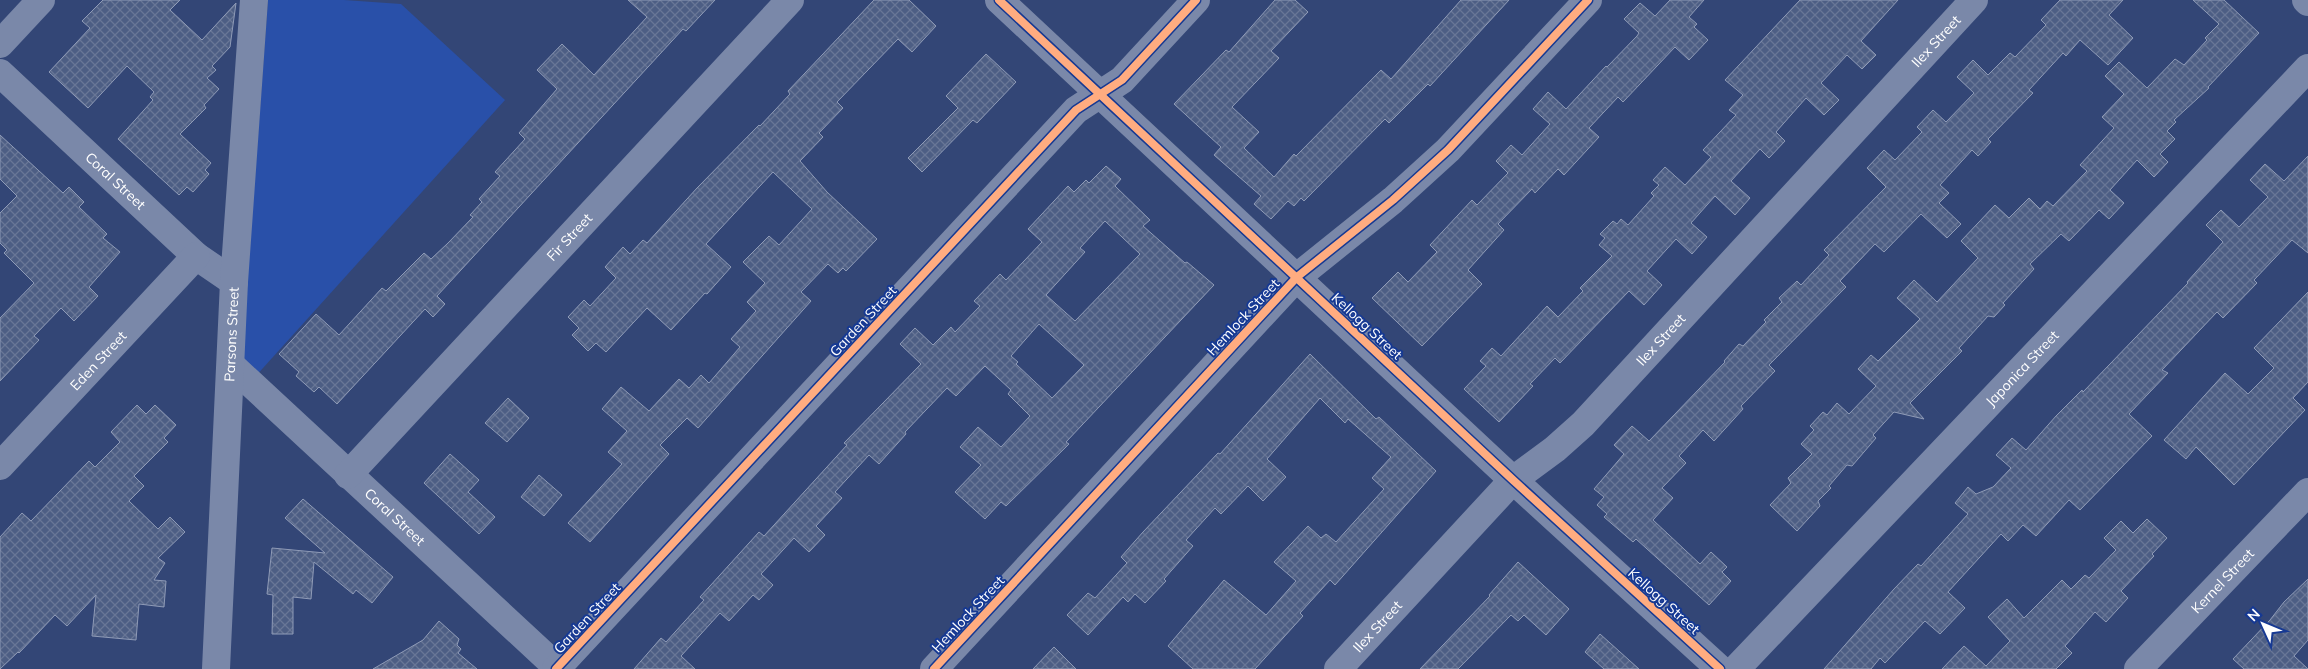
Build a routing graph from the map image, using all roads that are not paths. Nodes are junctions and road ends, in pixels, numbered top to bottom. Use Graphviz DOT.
graph roads {
  1 [pos="41,0"];
  2 [pos="254,0"];
  3 [pos="790,0"];
  4 [pos="999,0"];
  5 [pos="1196,0"];
  6 [pos="1588,0"];
  7 [pos="1974,0"];
  8 [pos="0,44"];
  9 [pos="2308,68"];
  10 [pos="0,73"];
  11 [pos="1102,95"];
  12 [pos="196,256"];
  13 [pos="1297,277"];
  14 [pos="234,282"];
  15 [pos="232,366"];
  16 [pos="0,466"];
  17 [pos="348,474"];
  18 [pos="1513,480"];
  19 [pos="2308,492"];
  20 [pos="216,669"];
  21 [pos="558,669"];
  22 [pos="934,669"];
  23 [pos="1338,669"];
  24 [pos="1720,669"];
  25 [pos="1736,669"];
  26 [pos="2138,669"];
  1 -- 8 [label="street"];
  2 -- 14 [label="street, Parsons Street"];
  3 -- 17 [label="street, Fir Street"];
  4 -- 11 [label="street, Kellogg Street"];
  5 -- 11 [label="street, Garden Street"];
  6 -- 13 [label="street, Hemlock Street"];
  7 -- 18 [label="street, Ilex Street"];
  9 -- 25 [label="street, Japonica Street"];
  10 -- 12 [label="street, Coral Street"];
  11 -- 13 [label="street, Kellogg Street"];
  11 -- 21 [label="street, Garden Street"];
  12 -- 14 [label="street, Coral Street"];
  12 -- 16 [label="street, Eden Street"];
  13 -- 18 [label="street, Kellogg Street"];
  13 -- 22 [label="street, Hemlock Street"];
  14 -- 15 [label="street, Parsons Street"];
  15 -- 17 [label="street, Coral Street"];
  15 -- 20 [label="street, Parsons Street"];
  17 -- 21 [label="street, Coral Street"];
  18 -- 23 [label="street, Ilex Street"];
  18 -- 24 [label="street, Kellogg Street"];
  19 -- 26 [label="street, Kernel Street"];
}
